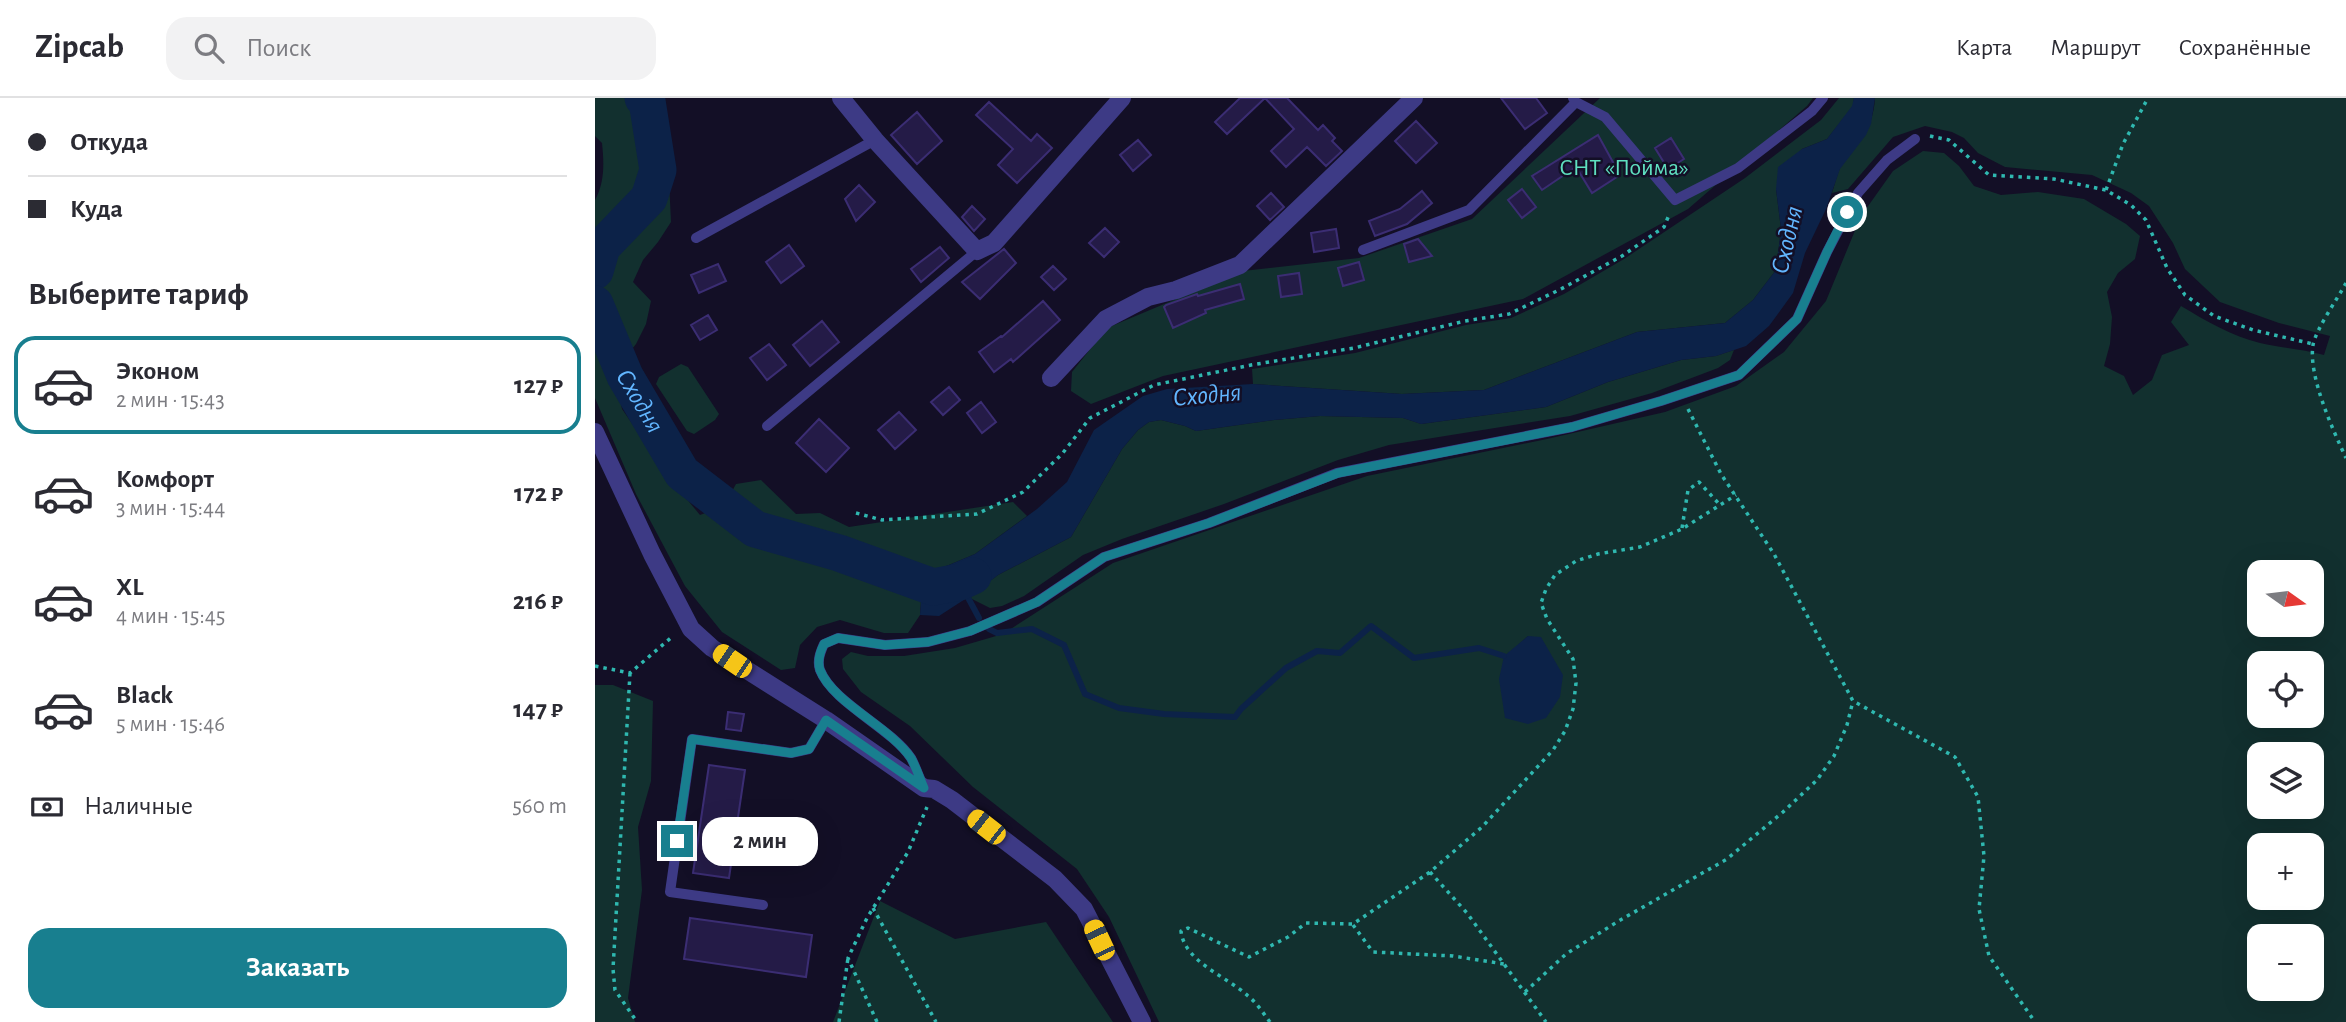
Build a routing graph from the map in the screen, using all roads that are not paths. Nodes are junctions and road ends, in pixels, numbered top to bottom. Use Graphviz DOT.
graph roads {
  1 [pos="841,98"];
  2 [pos="1122,98"];
  3 [pos="1414,98"];
  4 [pos="1823,98"];
  5 [pos="1574,100"];
  6 [pos="1915,139"];
  7 [pos="875,140"];
  8 [pos="696,239"];
  9 [pos="1363,250"];
  10 [pos="977,251"];
  11 [pos="1051,379"];
  12 [pos="767,426"];
  13 [pos="595,432"];
  14 [pos="826,720"];
  15 [pos="929,789"];
  16 [pos="763,905"];
  17 [pos="1142,1022"];
  1 -- 7 [label="street"];
  2 -- 10 [label="street"];
  3 -- 11 [label="street"];
  4 -- 5 [label="lane"];
  5 -- 9 [label="lane"];
  6 -- 15 [label="lane"];
  7 -- 8 [label="lane"];
  7 -- 10 [label="street"];
  10 -- 12 [label="lane"];
  13 -- 14 [label="street"];
  14 -- 15 [label="street"];
  14 -- 16 [label="lane"];
  15 -- 17 [label="street"];
}
